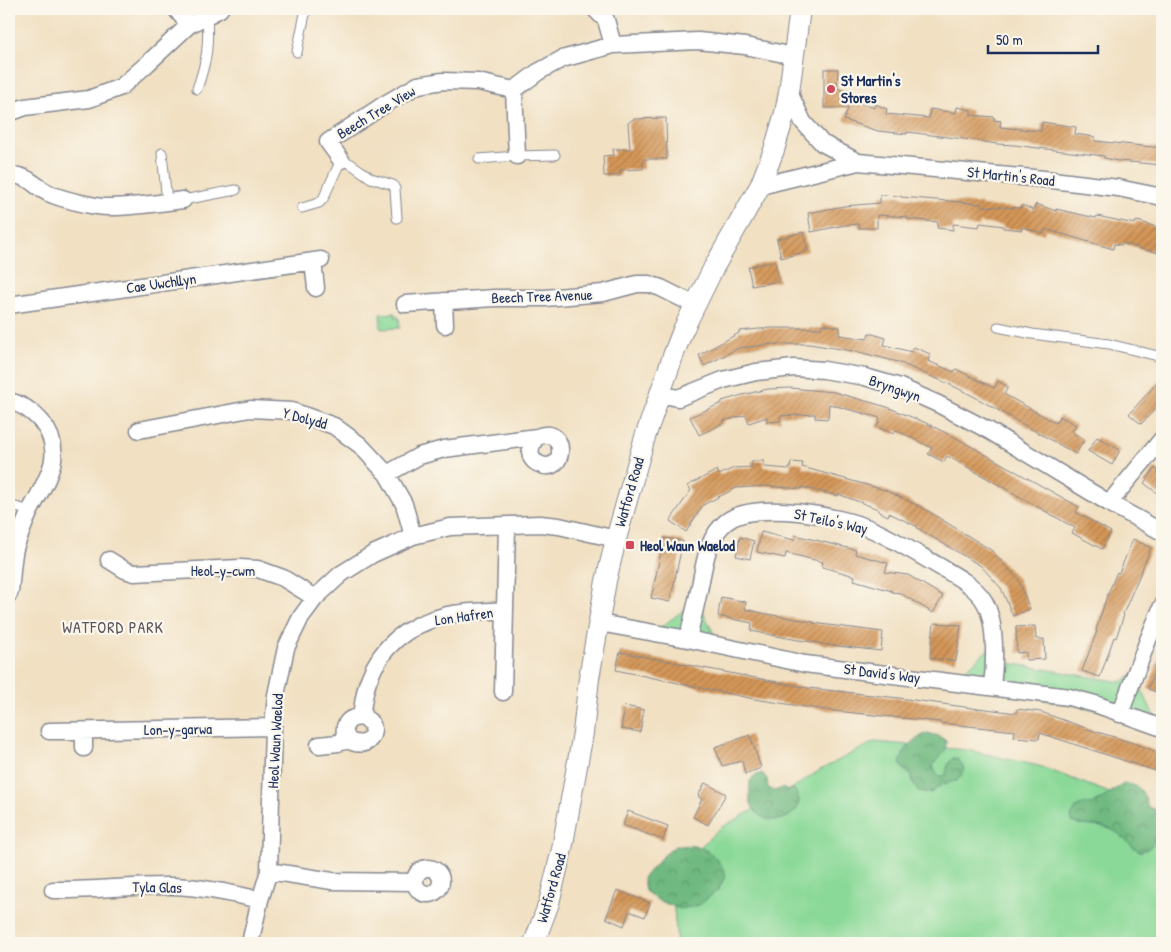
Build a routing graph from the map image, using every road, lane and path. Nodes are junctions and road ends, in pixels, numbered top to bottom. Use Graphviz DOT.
graph roads {
  1 [pos="176,9"];
  2 [pos="306,9"];
  3 [pos="595,9"];
  4 [pos="800,9"];
  5 [pos="214,12"];
  6 [pos="189,26"];
  7 [pos="613,45"];
  8 [pos="297,52"];
  9 [pos="794,56"];
  10 [pos="197,89"];
  11 [pos="514,90"];
  12 [pos="789,92"];
  13 [pos="9,113"];
  14 [pos="162,153"];
  15 [pos="555,154"];
  16 [pos="517,156"];
  17 [pos="479,159"];
  18 [pos="341,160"];
  19 [pos="858,162"];
  20 [pos="9,175"];
  21 [pos="760,186"];
  22 [pos="236,190"];
  23 [pos="1162,197"];
  24 [pos="183,200"];
  25 [pos="167,202"];
  26 [pos="302,208"];
  27 [pos="397,218"];
  28 [pos="316,288"];
  29 [pos="444,301"];
  30 [pos="405,304"];
  31 [pos="9,305"];
  32 [pos="695,305"];
  33 [pos="445,325"];
  34 [pos="998,327"];
  35 [pos="1162,357"];
  36 [pos="659,394"];
  37 [pos="9,401"];
  38 [pos="138,430"];
  39 [pos="537,437"];
  40 [pos="1162,439"];
  41 [pos="387,474"];
  42 [pos="1109,503"];
  43 [pos="9,505"];
  44 [pos="30,511"];
  45 [pos="507,526"];
  46 [pos="1162,532"];
  47 [pos="413,536"];
  48 [pos="616,539"];
  49 [pos="109,560"];
  50 [pos="9,594"];
  51 [pos="315,598"];
  52 [pos="1162,606"];
  53 [pos="505,610"];
  54 [pos="599,623"];
  55 [pos="688,639"];
  56 [pos="992,687"];
  57 [pos="504,692"];
  58 [pos="1120,714"];
  59 [pos="273,727"];
  60 [pos="1162,728"];
  61 [pos="84,730"];
  62 [pos="49,731"];
  63 [pos="319,744"];
  64 [pos="84,748"];
  65 [pos="269,871"];
  66 [pos="415,882"];
  67 [pos="53,890"];
  68 [pos="260,900"];
  69 [pos="250,943"];
  70 [pos="534,943"];
  1 -- 6 [label="street"];
  2 -- 8 [label="lane"];
  3 -- 7 [label="street"];
  4 -- 9 [label="street, Watford Road"];
  5 -- 6 [label="street"];
  5 -- 10 [label="lane"];
  6 -- 13 [label="street"];
  7 -- 9 [label="street"];
  7 -- 11 [label="street"];
  9 -- 12 [label="street, Watford Road"];
  11 -- 16 [label="street"];
  11 -- 18 [label="street, Beech Tree View"];
  12 -- 19 [label="street, St Martin's Road"];
  12 -- 21 [label="street, Watford Road"];
  14 -- 25 [label="lane"];
  15 -- 16 [label="lane"];
  16 -- 17 [label="lane"];
  18 -- 26 [label="lane"];
  18 -- 27 [label="lane"];
  19 -- 21 [label="street, St Martin's Road"];
  19 -- 23 [label="street, St Martin's Road"];
  20 -- 25 [label="street"];
  21 -- 32 [label="street, Watford Road"];
  22 -- 24 [label="lane"];
  24 -- 25 [label="street"];
  28 -- 31 [label="street, Cae Uwchllyn"];
  29 -- 30 [label="street, Beech Tree Avenue"];
  29 -- 32 [label="street, Beech Tree Avenue"];
  29 -- 33 [label="street"];
  32 -- 36 [label="street, Watford Road"];
  34 -- 35 [label="lane"];
  36 -- 42 [label="street, Bryngwyn"];
  36 -- 48 [label="street, Watford Road"];
  37 -- 44 [label="street"];
  38 -- 41 [label="street, Y Dolydd"];
  39 -- 41 [label="street"];
  40 -- 42 [label="street"];
  41 -- 47 [label="street, Y Dolydd"];
  42 -- 46 [label="street, Bryngwyn"];
  43 -- 44 [label="lane"];
  44 -- 50 [label="street"];
  45 -- 47 [label="street, Heol Waun Waelod"];
  45 -- 48 [label="street, Heol Waun Waelod"];
  45 -- 53 [label="street"];
  47 -- 51 [label="street, Heol Waun Waelod"];
  48 -- 54 [label="street, Watford Road"];
  49 -- 51 [label="street, Heol-y-cwm"];
  51 -- 59 [label="street, Heol Waun Waelod"];
  52 -- 58 [label="street"];
  53 -- 57 [label="street"];
  53 -- 63 [label="street, Lon Hafren"];
  54 -- 55 [label="street, St David's Way"];
  54 -- 70 [label="street, Watford Road"];
  55 -- 56 [label="street, St David's Way"];
  55 -- 56 [label="street, St Teilo's Way"];
  56 -- 58 [label="street, St David's Way"];
  58 -- 60 [label="street, St David's Way"];
  59 -- 61 [label="street, Lon-y-garwa"];
  59 -- 65 [label="street, Heol Waun Waelod"];
  61 -- 62 [label="street, Lon-y-garwa"];
  61 -- 64 [label="street"];
  65 -- 66 [label="street"];
  65 -- 68 [label="street, Heol Waun Waelod"];
  67 -- 68 [label="street, Tyla Glas"];
  68 -- 69 [label="street, Heol Waun Waelod"];
}
